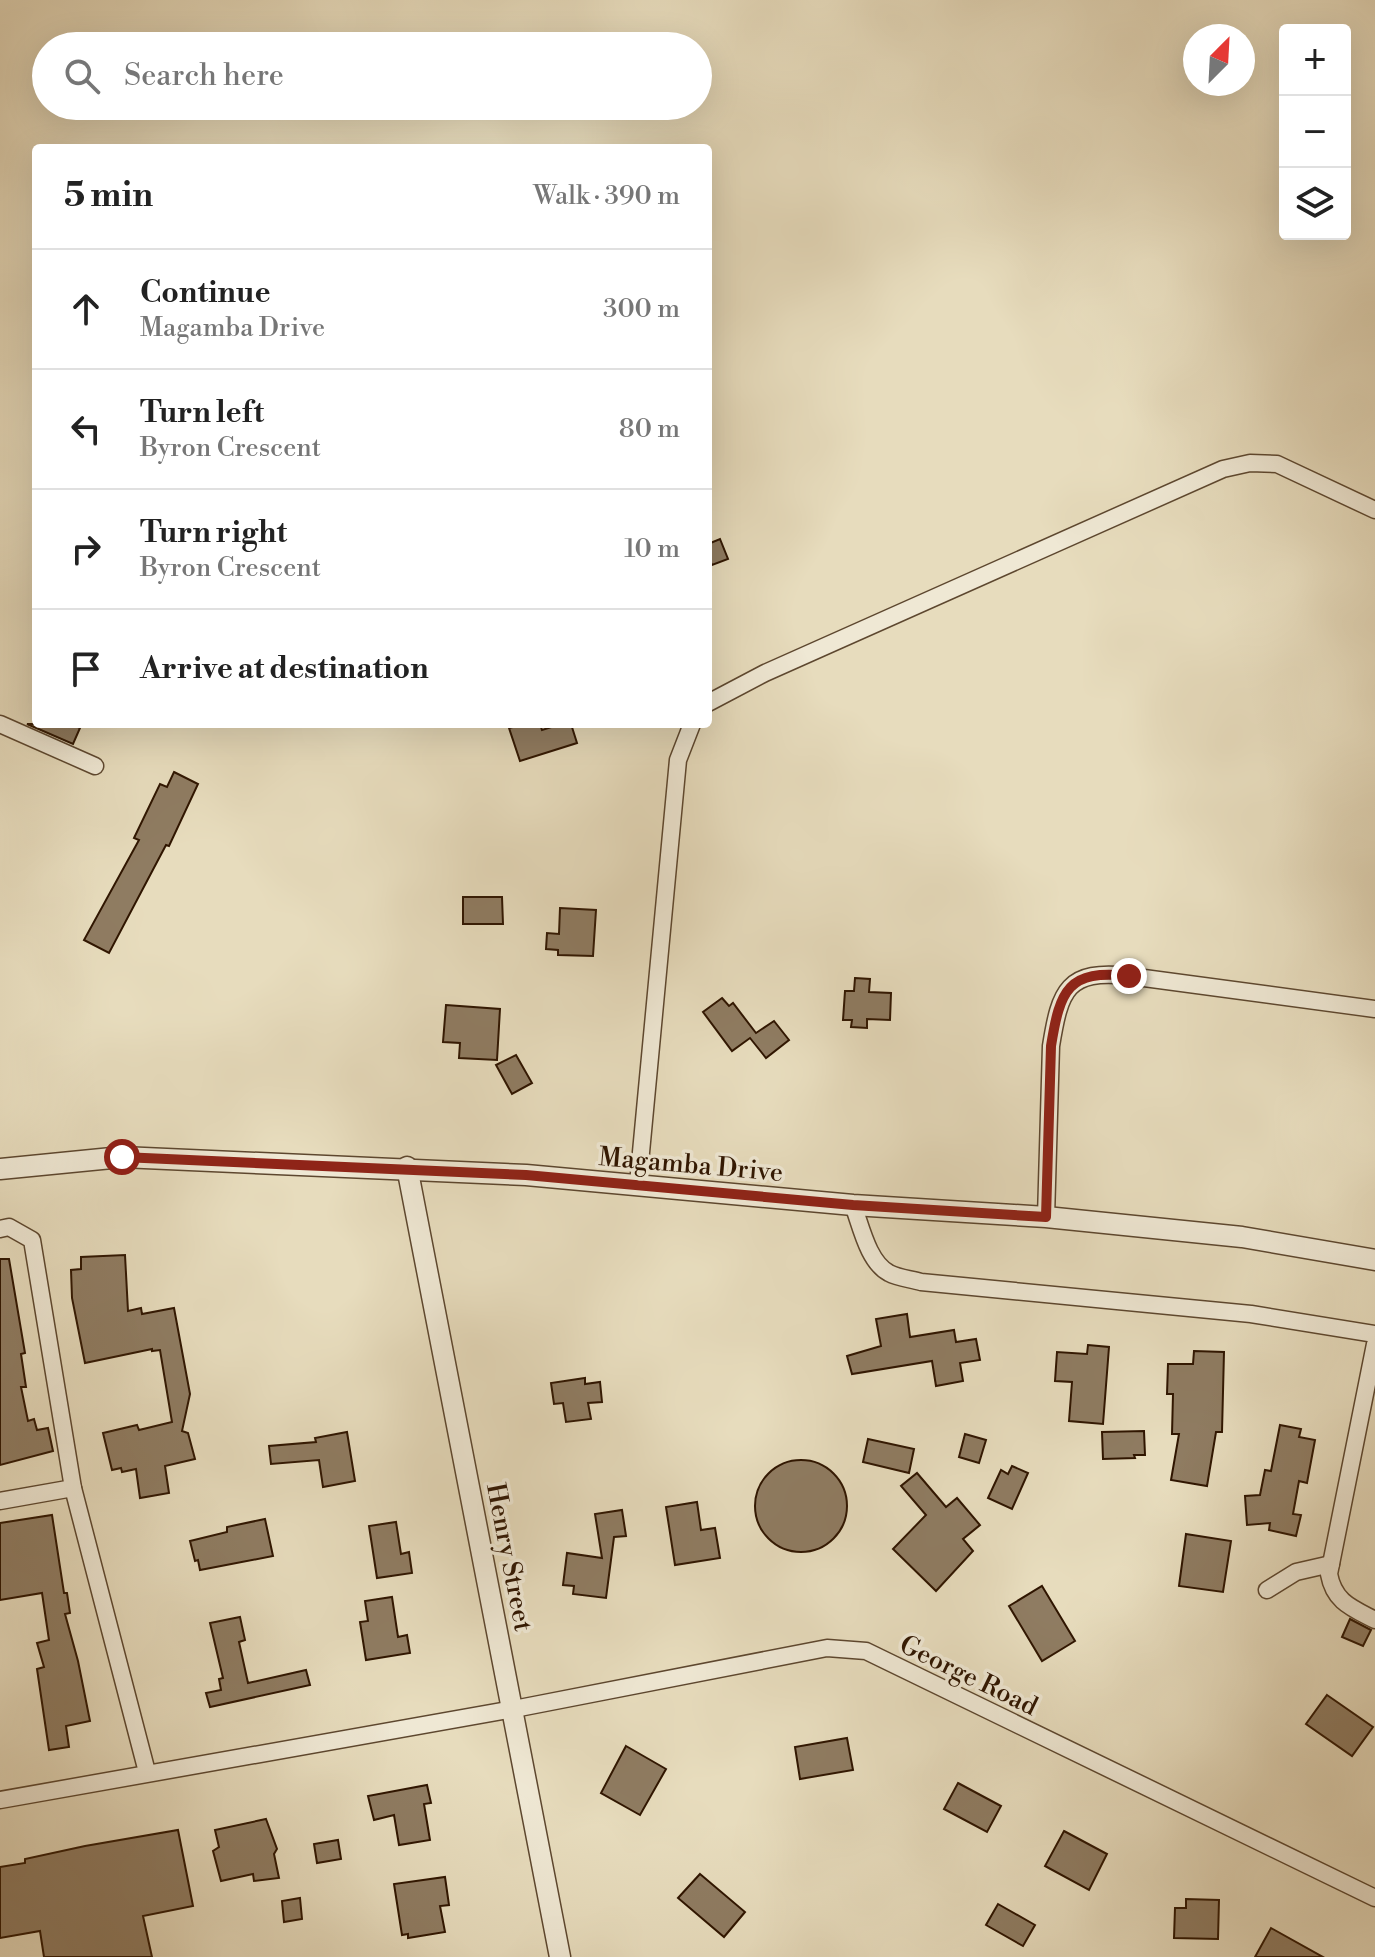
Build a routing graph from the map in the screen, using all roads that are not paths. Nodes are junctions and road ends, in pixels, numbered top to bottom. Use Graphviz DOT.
graph roads {
  1 [pos="1375,510"];
  2 [pos="712,701"];
  3 [pos="0,724"];
  4 [pos="690,728"];
  5 [pos="95,766"];
  6 [pos="1375,1009"];
  7 [pos="407,1167"];
  8 [pos="0,1169"];
  9 [pos="638,1184"];
  10 [pos="853,1205"];
  11 [pos="1046,1217"];
  12 [pos="0,1229"];
  13 [pos="1375,1260"];
  14 [pos="1375,1334"];
  15 [pos="1375,1344"];
  16 [pos="73,1488"];
  17 [pos="0,1501"];
  18 [pos="1331,1564"];
  19 [pos="1267,1590"];
  20 [pos="1375,1620"];
  21 [pos="514,1709"];
  22 [pos="147,1772"];
  23 [pos="0,1800"];
  24 [pos="1375,1898"];
  25 [pos="560,1957"];
  1 -- 2 [label="street"];
  3 -- 5 [label="street"];
  4 -- 9 [label="street"];
  6 -- 11 [label="street"];
  7 -- 8 [label="street, Magamba Drive"];
  7 -- 9 [label="street, Magamba Drive"];
  7 -- 21 [label="street, Henry Street"];
  9 -- 10 [label="street, Magamba Drive"];
  10 -- 11 [label="street, Magamba Drive"];
  10 -- 14 [label="street"];
  11 -- 13 [label="street, Magamba Drive"];
  12 -- 16 [label="street"];
  15 -- 18 [label="street"];
  16 -- 17 [label="street"];
  16 -- 22 [label="street"];
  18 -- 19 [label="street"];
  18 -- 20 [label="street"];
  21 -- 22 [label="street, George Road"];
  21 -- 24 [label="street, George Road"];
  21 -- 25 [label="street, Henry Street"];
  22 -- 23 [label="street, George Road"];
}
